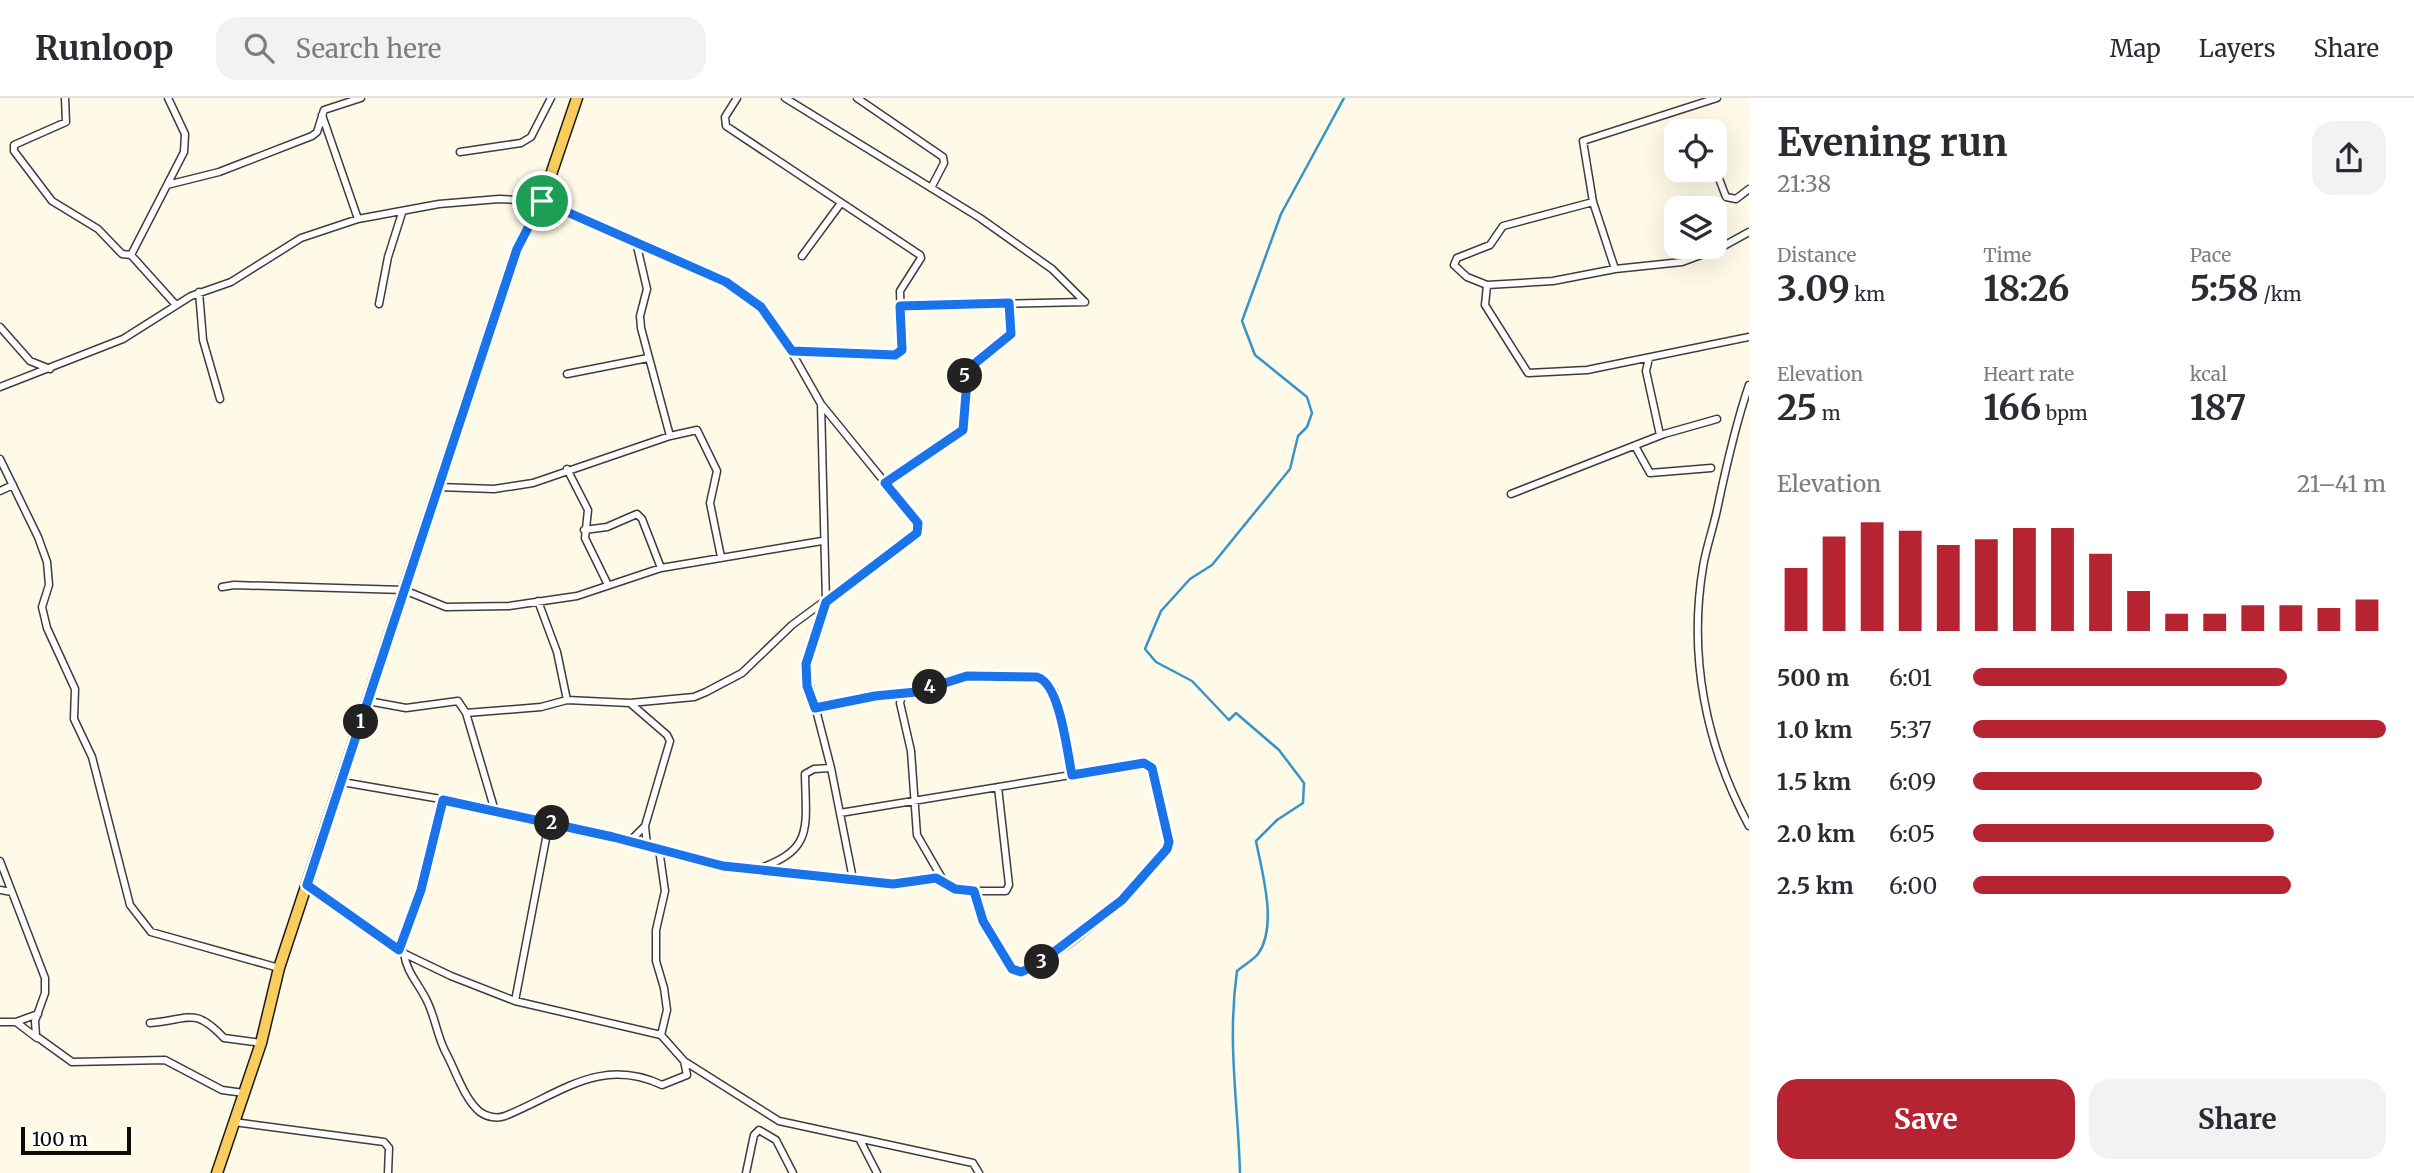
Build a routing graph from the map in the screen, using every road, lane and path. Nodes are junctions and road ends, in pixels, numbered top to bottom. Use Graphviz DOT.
graph roads {
  1 [pos="65,98"];
  2 [pos="168,98"];
  3 [pos="328,98"];
  4 [pos="361,98"];
  5 [pos="551,98"];
  6 [pos="577,98"];
  7 [pos="737,98"];
  8 [pos="785,98"];
  9 [pos="857,98"];
  10 [pos="1717,98"];
  11 [pos="332,107"];
  12 [pos="322,115"];
  13 [pos="460,152"];
  14 [pos="1720,182"];
  15 [pos="167,185"];
  16 [pos="931,188"];
  17 [pos="1749,189"];
  18 [pos="542,201"];
  19 [pos="1593,202"];
  20 [pos="841,203"];
  21 [pos="402,213"];
  22 [pos="358,219"];
  23 [pos="1749,232"];
  24 [pos="636,242"];
  25 [pos="131,255"];
  26 [pos="802,256"];
  27 [pos="1615,269"];
  28 [pos="1488,285"];
  29 [pos="199,292"];
  30 [pos="1009,303"];
  31 [pos="379,304"];
  32 [pos="176,305"];
  33 [pos="900,306"];
  34 [pos="0,327"];
  35 [pos="1749,337"];
  36 [pos="792,351"];
  37 [pos="648,358"];
  38 [pos="1649,358"];
  39 [pos="50,369"];
  40 [pos="566,374"];
  41 [pos="1749,385"];
  42 [pos="0,387"];
  43 [pos="220,399"];
  44 [pos="821,404"];
  45 [pos="1717,419"];
  46 [pos="1660,435"];
  47 [pos="670,436"];
  48 [pos="1635,446"];
  49 [pos="0,459"];
  50 [pos="1711,468"];
  51 [pos="567,469"];
  52 [pos="885,483"];
  53 [pos="13,485"];
  54 [pos="438,487"];
  55 [pos="0,491"];
  56 [pos="1511,494"];
  57 [pos="584,530"];
  58 [pos="822,541"];
  59 [pos="721,557"];
  60 [pos="661,568"];
  61 [pos="608,585"];
  62 [pos="222,587"];
  63 [pos="404,590"];
  64 [pos="538,601"];
  65 [pos="826,602"];
  66 [pos="902,695"];
  67 [pos="567,700"];
  68 [pos="368,701"];
  69 [pos="630,703"];
  70 [pos="815,708"];
  71 [pos="467,713"];
  72 [pos="831,768"];
  73 [pos="1072,775"];
  74 [pos="342,782"];
  75 [pos="998,787"];
  76 [pos="443,800"];
  77 [pos="915,802"];
  78 [pos="495,811"];
  79 [pos="840,813"];
  80 [pos="549,823"];
  81 [pos="1749,825"];
  82 [pos="645,826"];
  83 [pos="630,841"];
  84 [pos="647,846"];
  85 [pos="659,849"];
  86 [pos="0,861"];
  87 [pos="753,871"];
  88 [pos="3,877"];
  89 [pos="853,879"];
  90 [pos="943,880"];
  91 [pos="307,885"];
  92 [pos="0,890"];
  93 [pos="974,891"];
  94 [pos="12,892"];
  95 [pos="401,952"];
  96 [pos="279,968"];
  97 [pos="515,1001"];
  98 [pos="38,1014"];
  99 [pos="0,1022"];
  100 [pos="16,1022"];
  101 [pos="150,1023"];
  102 [pos="661,1035"];
  103 [pos="40,1041"];
  104 [pos="261,1043"];
  105 [pos="684,1060"];
  106 [pos="244,1093"];
  107 [pos="234,1122"];
  108 [pos="860,1140"];
  109 [pos="217,1173"];
  110 [pos="388,1173"];
  111 [pos="746,1173"];
  112 [pos="793,1173"];
  113 [pos="877,1173"];
  114 [pos="979,1173"];
  1 -- 25 [label="street"];
  2 -- 15 [label="street"];
  3 -- 11 [label="street"];
  4 -- 11 [label="street"];
  5 -- 13 [label="street"];
  6 -- 18 [label="main road"];
  7 -- 20 [label="street"];
  8 -- 16 [label="street"];
  9 -- 16 [label="street"];
  10 -- 19 [label="street"];
  11 -- 12 [label="street"];
  12 -- 15 [label="street"];
  12 -- 22 [label="street"];
  14 -- 17 [label="street"];
  15 -- 25 [label="street"];
  16 -- 30 [label="street"];
  18 -- 21 [label="street"];
  18 -- 24 [label="street"];
  18 -- 54 [label="main road"];
  19 -- 27 [label="street"];
  19 -- 28 [label="street"];
  20 -- 26 [label="street"];
  20 -- 33 [label="street"];
  21 -- 22 [label="street"];
  21 -- 31 [label="street"];
  22 -- 29 [label="street"];
  23 -- 27 [label="street"];
  24 -- 36 [label="street"];
  24 -- 37 [label="street"];
  25 -- 32 [label="street"];
  27 -- 28 [label="street"];
  28 -- 38 [label="street"];
  29 -- 32 [label="street"];
  29 -- 43 [label="street"];
  30 -- 33 [label="street"];
  30 -- 52 [label="street"];
  32 -- 39 [label="street"];
  33 -- 36 [label="street"];
  34 -- 39 [label="street"];
  35 -- 38 [label="street"];
  36 -- 44 [label="street"];
  37 -- 40 [label="street"];
  37 -- 47 [label="street"];
  38 -- 46 [label="street"];
  39 -- 42 [label="street"];
  41 -- 81 [label="street"];
  44 -- 52 [label="street"];
  44 -- 58 [label="street"];
  45 -- 46 [label="street"];
  46 -- 48 [label="street"];
  47 -- 51 [label="street"];
  47 -- 59 [label="street"];
  48 -- 50 [label="street"];
  48 -- 56 [label="street"];
  49 -- 53 [label="street"];
  51 -- 54 [label="street"];
  51 -- 57 [label="street"];
  52 -- 65 [label="street"];
  53 -- 55 [label="street"];
  53 -- 96 [label="street"];
  54 -- 63 [label="main road"];
  57 -- 60 [label="street"];
  57 -- 61 [label="street"];
  58 -- 59 [label="street"];
  58 -- 65 [label="street"];
  59 -- 60 [label="street"];
  60 -- 61 [label="street"];
  61 -- 64 [label="street"];
  62 -- 63 [label="street"];
  63 -- 64 [label="street"];
  63 -- 68 [label="main road"];
  64 -- 67 [label="street"];
  65 -- 69 [label="street"];
  65 -- 70 [label="street"];
  66 -- 70 [label="street"];
  66 -- 73 [label="street"];
  66 -- 77 [label="street"];
  67 -- 69 [label="street"];
  67 -- 71 [label="street"];
  68 -- 71 [label="street"];
  68 -- 74 [label="main road"];
  69 -- 82 [label="street"];
  70 -- 72 [label="street"];
  71 -- 78 [label="street"];
  72 -- 79 [label="street"];
  72 -- 87 [label="street"];
  73 -- 75 [label="street"];
  73 -- 93 [label="street"];
  74 -- 76 [label="street"];
  74 -- 91 [label="main road"];
  75 -- 77 [label="street"];
  75 -- 93 [label="street"];
  76 -- 78 [label="street"];
  76 -- 95 [label="street"];
  77 -- 79 [label="street"];
  77 -- 90 [label="street"];
  78 -- 80 [label="street"];
  79 -- 89 [label="street"];
  80 -- 83 [label="street"];
  80 -- 97 [label="street"];
  82 -- 83 [label="street"];
  82 -- 84 [label="street"];
  83 -- 84 [label="street"];
  84 -- 85 [label="street"];
  85 -- 87 [label="street"];
  85 -- 102 [label="street"];
  86 -- 88 [label="street"];
  87 -- 89 [label="street"];
  88 -- 94 [label="street"];
  89 -- 90 [label="street"];
  90 -- 93 [label="street"];
  91 -- 95 [label="street"];
  91 -- 96 [label="main road"];
  92 -- 94 [label="street"];
  94 -- 98 [label="street"];
  95 -- 97 [label="street"];
  95 -- 105 [label="street"];
  96 -- 104 [label="main road"];
  97 -- 102 [label="street"];
  98 -- 100 [label="street"];
  98 -- 103 [label="street"];
  99 -- 100 [label="street"];
  100 -- 103 [label="street"];
  101 -- 104 [label="street"];
  102 -- 105 [label="street"];
  103 -- 106 [label="street"];
  104 -- 106 [label="main road"];
  105 -- 108 [label="street"];
  106 -- 107 [label="main road"];
  107 -- 109 [label="main road"];
  107 -- 110 [label="street"];
  108 -- 113 [label="street"];
  108 -- 114 [label="street"];
  111 -- 112 [label="street"];
}
